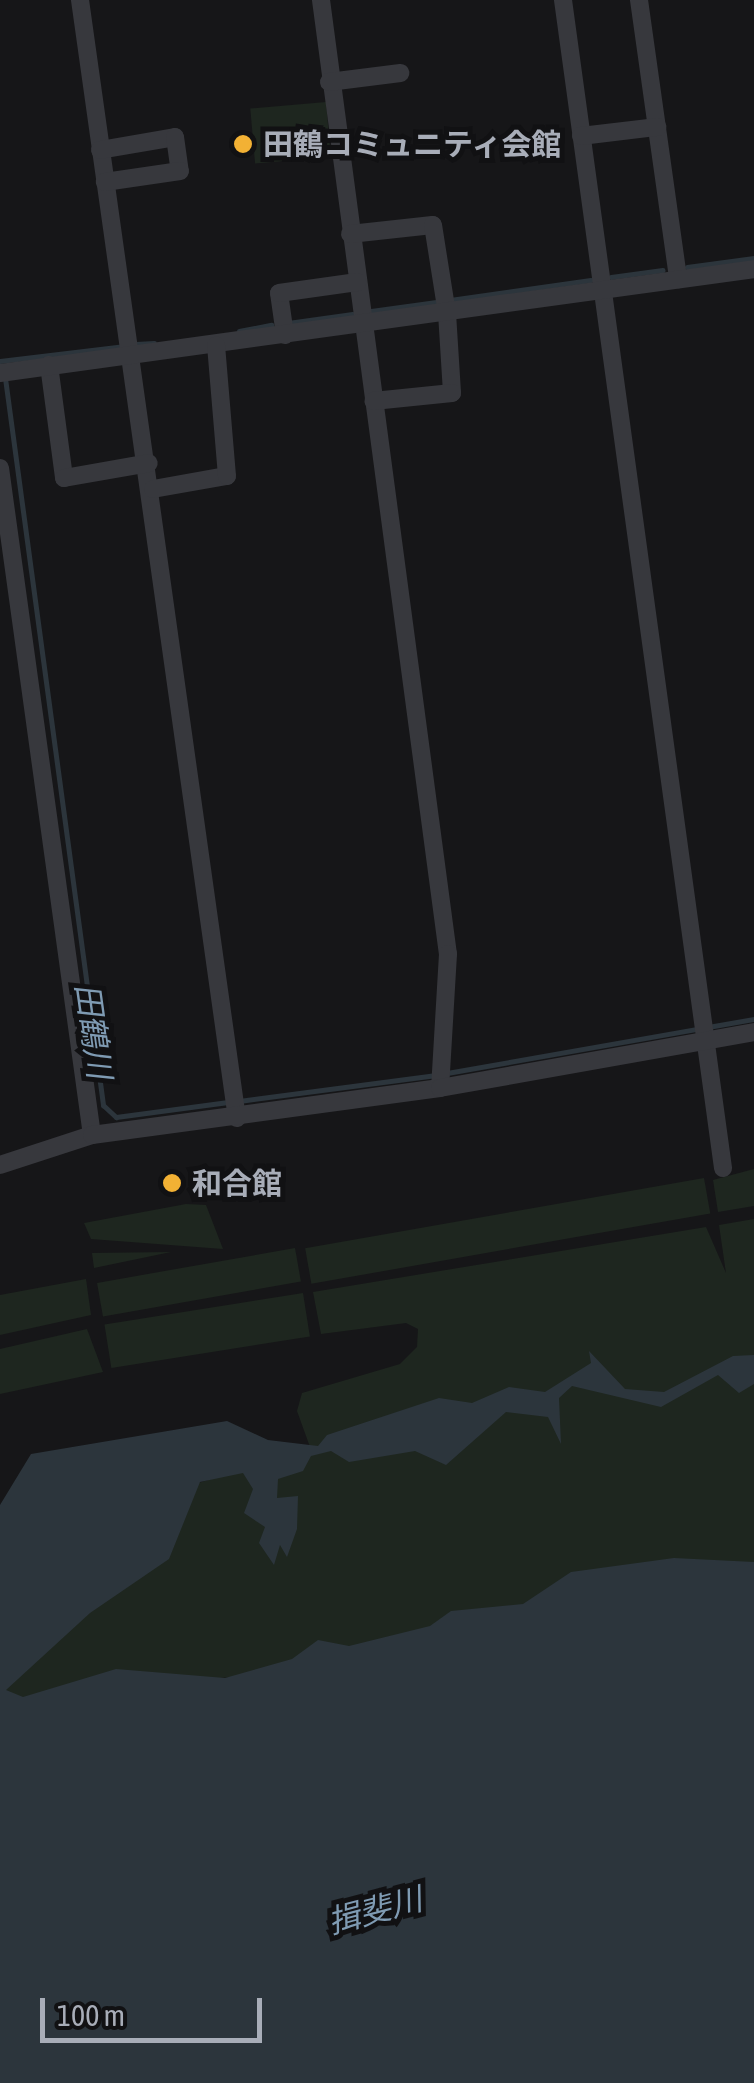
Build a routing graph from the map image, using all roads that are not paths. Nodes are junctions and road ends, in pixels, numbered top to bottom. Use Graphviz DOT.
graph roads {
  1 [pos="80,0"];
  2 [pos="320,0"];
  3 [pos="563,0"];
  4 [pos="639,0"];
  5 [pos="400,73"];
  6 [pos="329,82"];
  7 [pos="656,127"];
  8 [pos="581,136"];
  9 [pos="100,150"];
  10 [pos="105,182"];
  11 [pos="350,234"];
  12 [pos="754,269"];
  13 [pos="678,279"];
  14 [pos="357,282"];
  15 [pos="600,289"];
  16 [pos="447,312"];
  17 [pos="363,324"];
  18 [pos="285,335"];
  19 [pos="216,345"];
  20 [pos="132,357"];
  21 [pos="49,365"];
  22 [pos="8,371"];
  23 [pos="373,401"];
  24 [pos="149,463"];
  25 [pos="0,468"];
  26 [pos="154,489"];
  27 [pos="701,1032"];
  28 [pos="754,1032"];
  29 [pos="439,1080"];
  30 [pos="236,1109"];
  31 [pos="92,1135"];
  32 [pos="0,1165"];
  33 [pos="723,1168"];
  1 -- 9 [label="street"];
  2 -- 6 [label="street"];
  3 -- 8 [label="street"];
  4 -- 7 [label="street"];
  5 -- 6 [label="street"];
  6 -- 11 [label="street"];
  7 -- 8 [label="street"];
  7 -- 13 [label="street"];
  8 -- 15 [label="street"];
  9 -- 10 [label="street"];
  9 -- 10 [label="street"];
  10 -- 20 [label="street"];
  11 -- 14 [label="street"];
  11 -- 16 [label="street"];
  12 -- 13 [label="street"];
  13 -- 15 [label="street"];
  14 -- 17 [label="street"];
  14 -- 18 [label="street"];
  15 -- 16 [label="street"];
  15 -- 27 [label="street"];
  16 -- 17 [label="street"];
  16 -- 23 [label="street"];
  17 -- 18 [label="street"];
  17 -- 23 [label="street"];
  18 -- 19 [label="street"];
  19 -- 20 [label="street"];
  19 -- 26 [label="street"];
  20 -- 21 [label="street"];
  20 -- 24 [label="street"];
  21 -- 22 [label="street"];
  21 -- 24 [label="street"];
  23 -- 29 [label="street"];
  24 -- 26 [label="street"];
  25 -- 31 [label="street"];
  26 -- 30 [label="street"];
  27 -- 28 [label="street"];
  27 -- 29 [label="street"];
  27 -- 33 [label="street"];
  29 -- 30 [label="street"];
  30 -- 31 [label="street"];
  31 -- 32 [label="street"];
}
